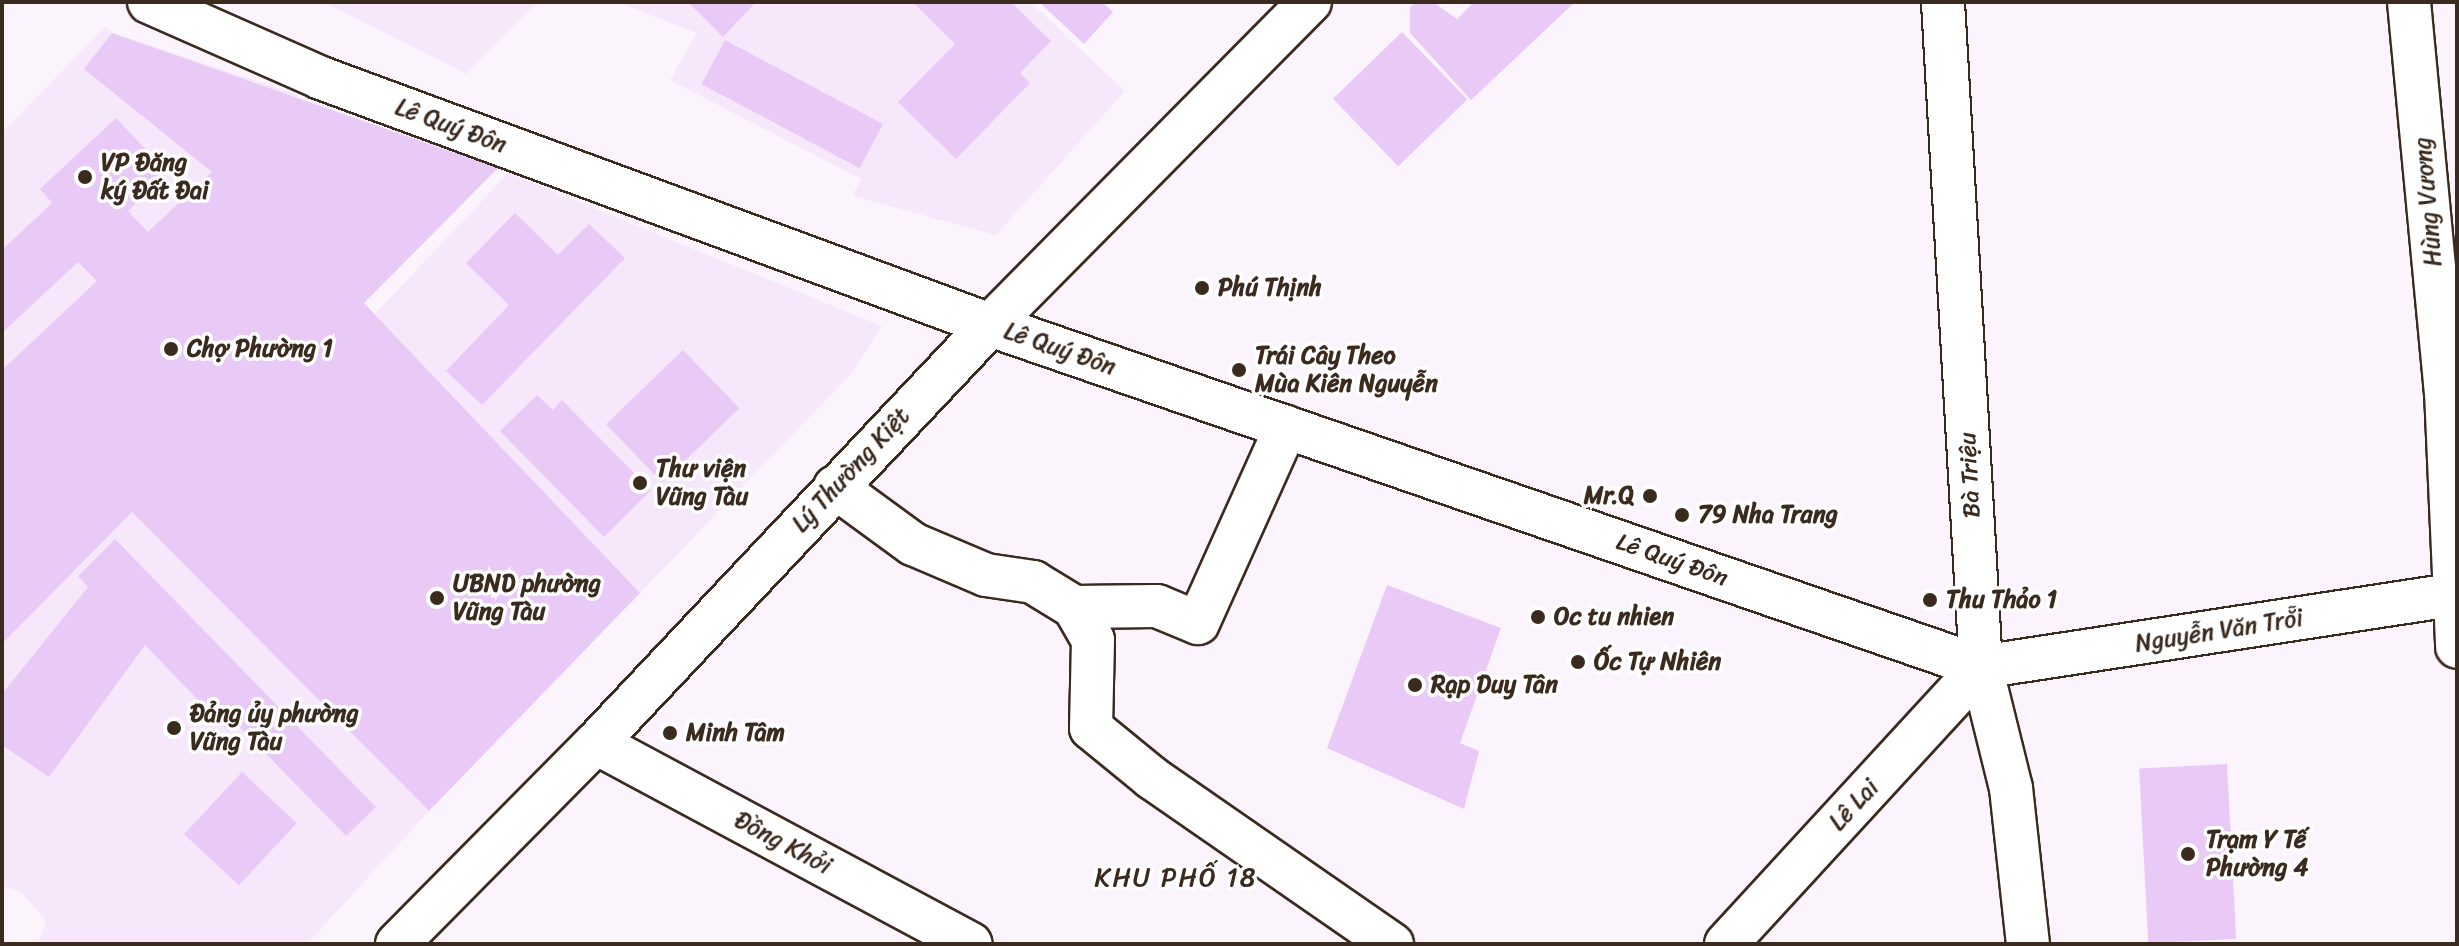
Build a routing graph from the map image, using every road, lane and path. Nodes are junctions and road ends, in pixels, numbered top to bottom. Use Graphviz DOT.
graph roads {
  1 [pos="149,2"];
  2 [pos="1310,2"];
  3 [pos="1943,2"];
  4 [pos="2409,2"];
  5 [pos="990,325"];
  6 [pos="2452,386"];
  7 [pos="1286,427"];
  8 [pos="835,487"];
  9 [pos="2456,594"];
  10 [pos="1074,607"];
  11 [pos="2457,647"];
  12 [pos="1981,667"];
  13 [pos="596,743"];
  14 [pos="397,944"];
  15 [pos="971,944"];
  16 [pos="1392,944"];
  17 [pos="1726,944"];
  18 [pos="2028,944"];
  1 -- 5 [label="street, Lê Quý Đôn"];
  2 -- 5 [label="street, Lý Thường Kiệt"];
  3 -- 12 [label="street, Bà Triệu"];
  4 -- 6 [label="street, Hùng Vương"];
  5 -- 7 [label="street, Lê Quý Đôn"];
  5 -- 8 [label="street, Lý Thường Kiệt"];
  6 -- 9 [label="street, Hùng Vương"];
  7 -- 10 [label="street"];
  7 -- 12 [label="street, Lê Quý Đôn"];
  8 -- 10 [label="street"];
  8 -- 13 [label="street, Lý Thường Kiệt"];
  9 -- 11 [label="street, Hùng Vương"];
  9 -- 12 [label="street, Nguyễn Văn Trỗi"];
  10 -- 16 [label="street"];
  12 -- 17 [label="street, Lê Lai"];
  12 -- 18 [label="street, Bà Triệu"];
  13 -- 14 [label="street, Lý Thường Kiệt"];
  13 -- 15 [label="street, Đồng Khởi"];
}
